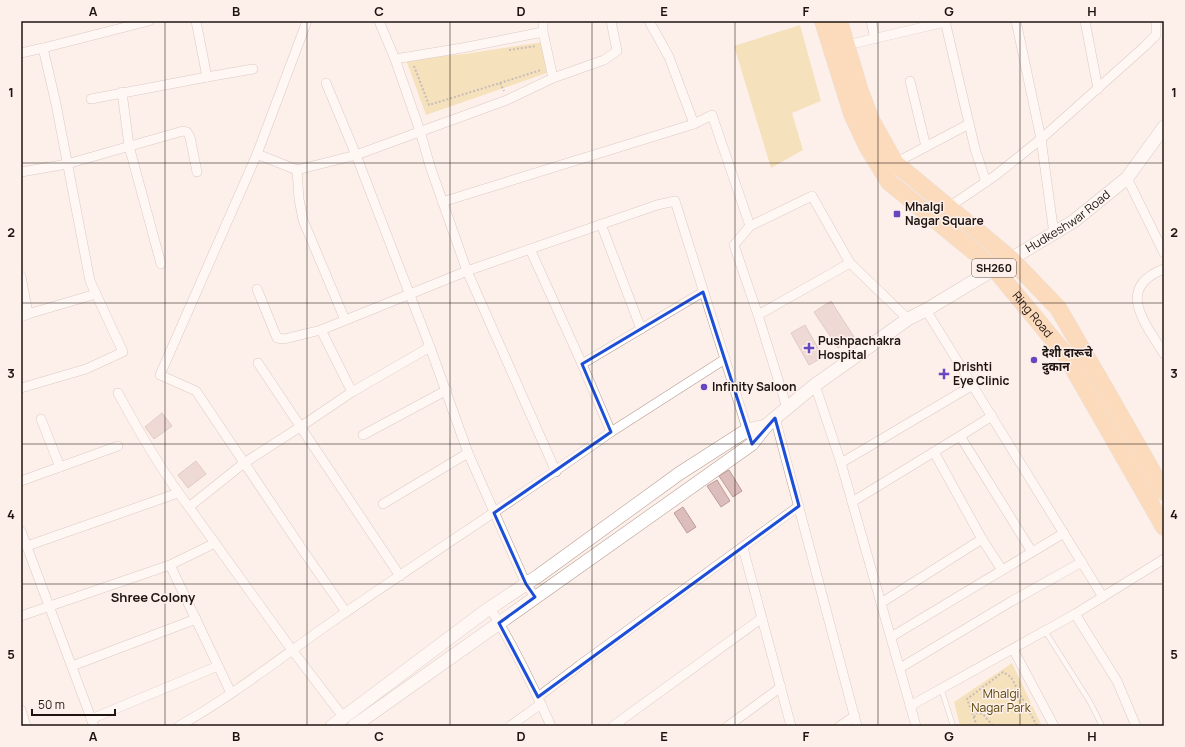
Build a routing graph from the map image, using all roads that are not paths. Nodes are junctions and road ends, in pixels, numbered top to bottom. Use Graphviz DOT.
graph roads {
  1 [pos="149,21"];
  2 [pos="196,21"];
  3 [pos="307,21"];
  4 [pos="379,21"];
  5 [pos="543,21"];
  6 [pos="611,21"];
  7 [pos="649,21"];
  8 [pos="823,21"];
  9 [pos="839,21"];
  10 [pos="871,21"];
  11 [pos="1016,21"];
  12 [pos="1085,21"];
  13 [pos="1156,21"];
  14 [pos="945,22"];
  15 [pos="543,32"];
  16 [pos="875,39"];
  17 [pos="847,45"];
  18 [pos="43,48"];
  19 [pos="21,53"];
  20 [pos="395,59"];
  21 [pos="253,69"];
  22 [pos="207,77"];
  23 [pos="553,78"];
  24 [pos="910,81"];
  25 [pos="326,83"];
  26 [pos="1098,89"];
  27 [pos="122,92"];
  28 [pos="91,99"];
  29 [pos="694,124"];
  30 [pos="969,124"];
  31 [pos="1164,127"];
  32 [pos="420,131"];
  33 [pos="1041,139"];
  34 [pos="129,146"];
  35 [pos="926,147"];
  36 [pos="256,154"];
  37 [pos="356,155"];
  38 [pos="895,163"];
  39 [pos="67,164"];
  40 [pos="297,170"];
  41 [pos="21,172"];
  42 [pos="198,172"];
  43 [pos="1127,178"];
  44 [pos="986,182"];
  45 [pos="442,202"];
  46 [pos="949,207"];
  47 [pos="601,224"];
  48 [pos="750,226"];
  49 [pos="1054,234"];
  50 [pos="530,249"];
  51 [pos="1164,254"];
  52 [pos="1011,258"];
  53 [pos="850,262"];
  54 [pos="161,264"];
  55 [pos="994,268"];
  56 [pos="1164,269"];
  57 [pos="467,271"];
  58 [pos="21,276"];
  59 [pos="257,289"];
  60 [pos="702,292"];
  61 [pos="96,294"];
  62 [pos="410,294"];
  63 [pos="926,310"];
  64 [pos="25,315"];
  65 [pos="758,315"];
  66 [pos="908,319"];
  67 [pos="345,320"];
  68 [pos="641,329"];
  69 [pos="321,330"];
  70 [pos="430,347"];
  71 [pos="1164,354"];
  72 [pos="725,359"];
  73 [pos="258,363"];
  74 [pos="582,364"];
  75 [pos="815,385"];
  76 [pos="973,386"];
  77 [pos="21,388"];
  78 [pos="446,390"];
  79 [pos="352,392"];
  80 [pos="118,393"];
  81 [pos="787,408"];
  82 [pos="992,416"];
  83 [pos="41,419"];
  84 [pos="770,422"];
  85 [pos="300,427"];
  86 [pos="747,430"];
  87 [pos="611,432"];
  88 [pos="364,435"];
  89 [pos="960,436"];
  90 [pos="752,444"];
  91 [pos="118,446"];
  92 [pos="934,452"];
  93 [pos="468,453"];
  94 [pos="244,463"];
  95 [pos="841,463"];
  96 [pos="60,467"];
  97 [pos="556,472"];
  98 [pos="21,481"];
  99 [pos="1164,492"];
  100 [pos="178,493"];
  101 [pos="852,502"];
  102 [pos="383,504"];
  103 [pos="799,506"];
  104 [pos="189,507"];
  105 [pos="494,512"];
  106 [pos="1164,527"];
  107 [pos="21,531"];
  108 [pos="1064,533"];
  109 [pos="982,539"];
  110 [pos="214,543"];
  111 [pos="26,546"];
  112 [pos="743,548"];
  113 [pos="1032,552"];
  114 [pos="1164,559"];
  115 [pos="1082,562"];
  116 [pos="170,565"];
  117 [pos="1002,570"];
  118 [pos="400,576"];
  119 [pos="526,584"];
  120 [pos="535,597"];
  121 [pos="1103,597"];
  122 [pos="881,603"];
  123 [pos="49,606"];
  124 [pos="490,608"];
  125 [pos="346,612"];
  126 [pos="1075,614"];
  127 [pos="21,616"];
  128 [pos="762,618"];
  129 [pos="196,619"];
  130 [pos="499,623"];
  131 [pos="1045,631"];
  132 [pos="891,637"];
  133 [pos="1013,649"];
  134 [pos="292,650"];
  135 [pos="72,666"];
  136 [pos="218,666"];
  137 [pos="900,668"];
  138 [pos="781,687"];
  139 [pos="942,688"];
  140 [pos="231,693"];
  141 [pos="540,701"];
  142 [pos="910,706"];
  143 [pos="21,710"];
  144 [pos="855,716"];
  145 [pos="93,722"];
  146 [pos="349,722"];
  147 [pos="26,726"];
  148 [pos="179,726"];
  149 [pos="332,726"];
  150 [pos="510,726"];
  151 [pos="551,726"];
  152 [pos="613,726"];
  153 [pos="728,726"];
  154 [pos="791,726"];
  155 [pos="840,726"];
  156 [pos="858,726"];
  157 [pos="916,726"];
  158 [pos="953,726"];
  159 [pos="1054,726"];
  160 [pos="1102,726"];
  161 [pos="1136,726"];
  1 -- 18 [label="street"];
  2 -- 22 [label="street"];
  3 -- 36 [label="street"];
  4 -- 20 [label="street"];
  5 -- 15 [label="street"];
  6 -- 23 [label="street"];
  7 -- 29 [label="street"];
  8 -- 55 [label="highway, Ring Road / SH260"];
  9 -- 17 [label="highway, Ring Road / SH260"];
  10 -- 16 [label="street"];
  11 -- 33 [label="street"];
  12 -- 26 [label="street"];
  13 -- 26 [label="street"];
  14 -- 16 [label="street"];
  14 -- 30 [label="street"];
  15 -- 20 [label="street"];
  15 -- 23 [label="street"];
  16 -- 17 [label="street"];
  17 -- 38 [label="highway, Ring Road / SH260"];
  18 -- 19 [label="street"];
  18 -- 39 [label="street"];
  20 -- 32 [label="street"];
  21 -- 22 [label="street"];
  22 -- 27 [label="street"];
  23 -- 32 [label="street"];
  24 -- 35 [label="street"];
  25 -- 37 [label="street"];
  26 -- 33 [label="street"];
  27 -- 28 [label="street"];
  27 -- 34 [label="street"];
  29 -- 45 [label="street"];
  29 -- 48 [label="street"];
  30 -- 35 [label="street"];
  30 -- 44 [label="street"];
  31 -- 43 [label="main road, Hudkeshwar Road"];
  32 -- 37 [label="street"];
  32 -- 45 [label="street"];
  33 -- 44 [label="street"];
  33 -- 49 [label="street"];
  34 -- 39 [label="street"];
  34 -- 42 [label="street"];
  34 -- 54 [label="street"];
  35 -- 38 [label="street"];
  36 -- 40 [label="street"];
  36 -- 94 [label="street"];
  37 -- 40 [label="street"];
  37 -- 62 [label="street"];
  38 -- 46 [label="highway, Ring Road / SH260"];
  39 -- 41 [label="street"];
  39 -- 61 [label="street"];
  40 -- 67 [label="street"];
  43 -- 49 [label="main road, Hudkeshwar Road"];
  43 -- 51 [label="street"];
  44 -- 46 [label="street"];
  45 -- 57 [label="street"];
  46 -- 52 [label="highway, Ring Road / SH260"];
  47 -- 50 [label="street"];
  47 -- 60 [label="street"];
  47 -- 68 [label="street"];
  48 -- 53 [label="street"];
  48 -- 65 [label="street"];
  49 -- 52 [label="main road, Hudkeshwar Road"];
  50 -- 57 [label="street"];
  50 -- 74 [label="street"];
  52 -- 55 [label="main road, Hudkeshwar Road"];
  52 -- 99 [label="highway, Ring Road / SH260"];
  53 -- 65 [label="street"];
  53 -- 66 [label="street"];
  55 -- 63 [label="main road, Hudkeshwar Road"];
  55 -- 106 [label="highway, Ring Road / SH260"];
  56 -- 71 [label="street"];
  57 -- 62 [label="street"];
  57 -- 97 [label="street"];
  58 -- 64 [label="street"];
  59 -- 69 [label="street"];
  60 -- 68 [label="street"];
  60 -- 72 [label="street"];
  61 -- 64 [label="street"];
  61 -- 77 [label="street"];
  62 -- 67 [label="street"];
  62 -- 70 [label="street"];
  63 -- 66 [label="main road, Hudkeshwar Road"];
  63 -- 76 [label="street"];
  65 -- 81 [label="street"];
  66 -- 75 [label="main road, Hudkeshwar Road"];
  67 -- 69 [label="street"];
  68 -- 74 [label="street"];
  69 -- 79 [label="street"];
  70 -- 78 [label="street"];
  70 -- 79 [label="street"];
  72 -- 86 [label="street"];
  72 -- 87 [label="street"];
  73 -- 85 [label="street"];
  74 -- 87 [label="street"];
  75 -- 81 [label="main road, Hudkeshwar Road"];
  75 -- 95 [label="street"];
  76 -- 82 [label="street"];
  76 -- 95 [label="street"];
  78 -- 88 [label="street"];
  78 -- 93 [label="street"];
  79 -- 85 [label="street"];
  80 -- 100 [label="street"];
  81 -- 84 [label="main road, Hudkeshwar Road"];
  82 -- 89 [label="street"];
  82 -- 108 [label="street"];
  83 -- 96 [label="street"];
  84 -- 86 [label="main road"];
  84 -- 90 [label="main road, Hudkeshwar Road"];
  84 -- 103 [label="street"];
  85 -- 94 [label="street"];
  85 -- 118 [label="street"];
  86 -- 90 [label="street"];
  86 -- 119 [label="main road"];
  87 -- 97 [label="street"];
  89 -- 92 [label="street"];
  89 -- 113 [label="street"];
  90 -- 120 [label="main road, Hudkeshwar Road"];
  91 -- 96 [label="street"];
  92 -- 101 [label="street"];
  92 -- 109 [label="street"];
  93 -- 102 [label="street"];
  93 -- 105 [label="street"];
  94 -- 104 [label="street"];
  94 -- 125 [label="street"];
  95 -- 101 [label="street"];
  96 -- 98 [label="street"];
  97 -- 105 [label="street"];
  100 -- 104 [label="street"];
  100 -- 111 [label="street"];
  101 -- 122 [label="street"];
  103 -- 112 [label="street"];
  103 -- 144 [label="street"];
  104 -- 110 [label="street"];
  105 -- 118 [label="street"];
  105 -- 119 [label="street"];
  107 -- 111 [label="street"];
  108 -- 113 [label="street"];
  108 -- 115 [label="street"];
  109 -- 117 [label="street"];
  109 -- 122 [label="street"];
  110 -- 116 [label="street"];
  110 -- 134 [label="street"];
  111 -- 123 [label="street"];
  112 -- 128 [label="street"];
  112 -- 141 [label="street"];
  113 -- 117 [label="street"];
  114 -- 121 [label="street"];
  115 -- 121 [label="street"];
  115 -- 137 [label="street"];
  116 -- 123 [label="street"];
  116 -- 129 [label="street"];
  117 -- 132 [label="street"];
  118 -- 125 [label="street"];
  119 -- 120 [label="street"];
  119 -- 124 [label="main road"];
  120 -- 130 [label="main road, Hudkeshwar Road"];
  121 -- 126 [label="street"];
  122 -- 132 [label="street"];
  123 -- 127 [label="street"];
  123 -- 135 [label="street"];
  124 -- 130 [label="street"];
  124 -- 146 [label="main road"];
  125 -- 134 [label="street"];
  126 -- 131 [label="street"];
  126 -- 161 [label="street"];
  128 -- 138 [label="street"];
  128 -- 152 [label="street"];
  129 -- 135 [label="street"];
  129 -- 136 [label="street"];
  130 -- 141 [label="street"];
  130 -- 146 [label="main road, Hudkeshwar Road"];
  131 -- 133 [label="street"];
  131 -- 160 [label="lane"];
  132 -- 137 [label="street"];
  133 -- 139 [label="street"];
  133 -- 159 [label="street"];
  134 -- 140 [label="street"];
  134 -- 146 [label="street"];
  135 -- 145 [label="street"];
  136 -- 140 [label="street"];
  136 -- 145 [label="street"];
  137 -- 142 [label="street"];
  138 -- 153 [label="street"];
  138 -- 154 [label="street"];
  139 -- 142 [label="street"];
  139 -- 158 [label="lane"];
  140 -- 148 [label="street"];
  141 -- 150 [label="street"];
  141 -- 151 [label="street"];
  142 -- 157 [label="street"];
  143 -- 147 [label="street"];
  144 -- 155 [label="street"];
  144 -- 156 [label="street"];
  146 -- 149 [label="main road"];
}
